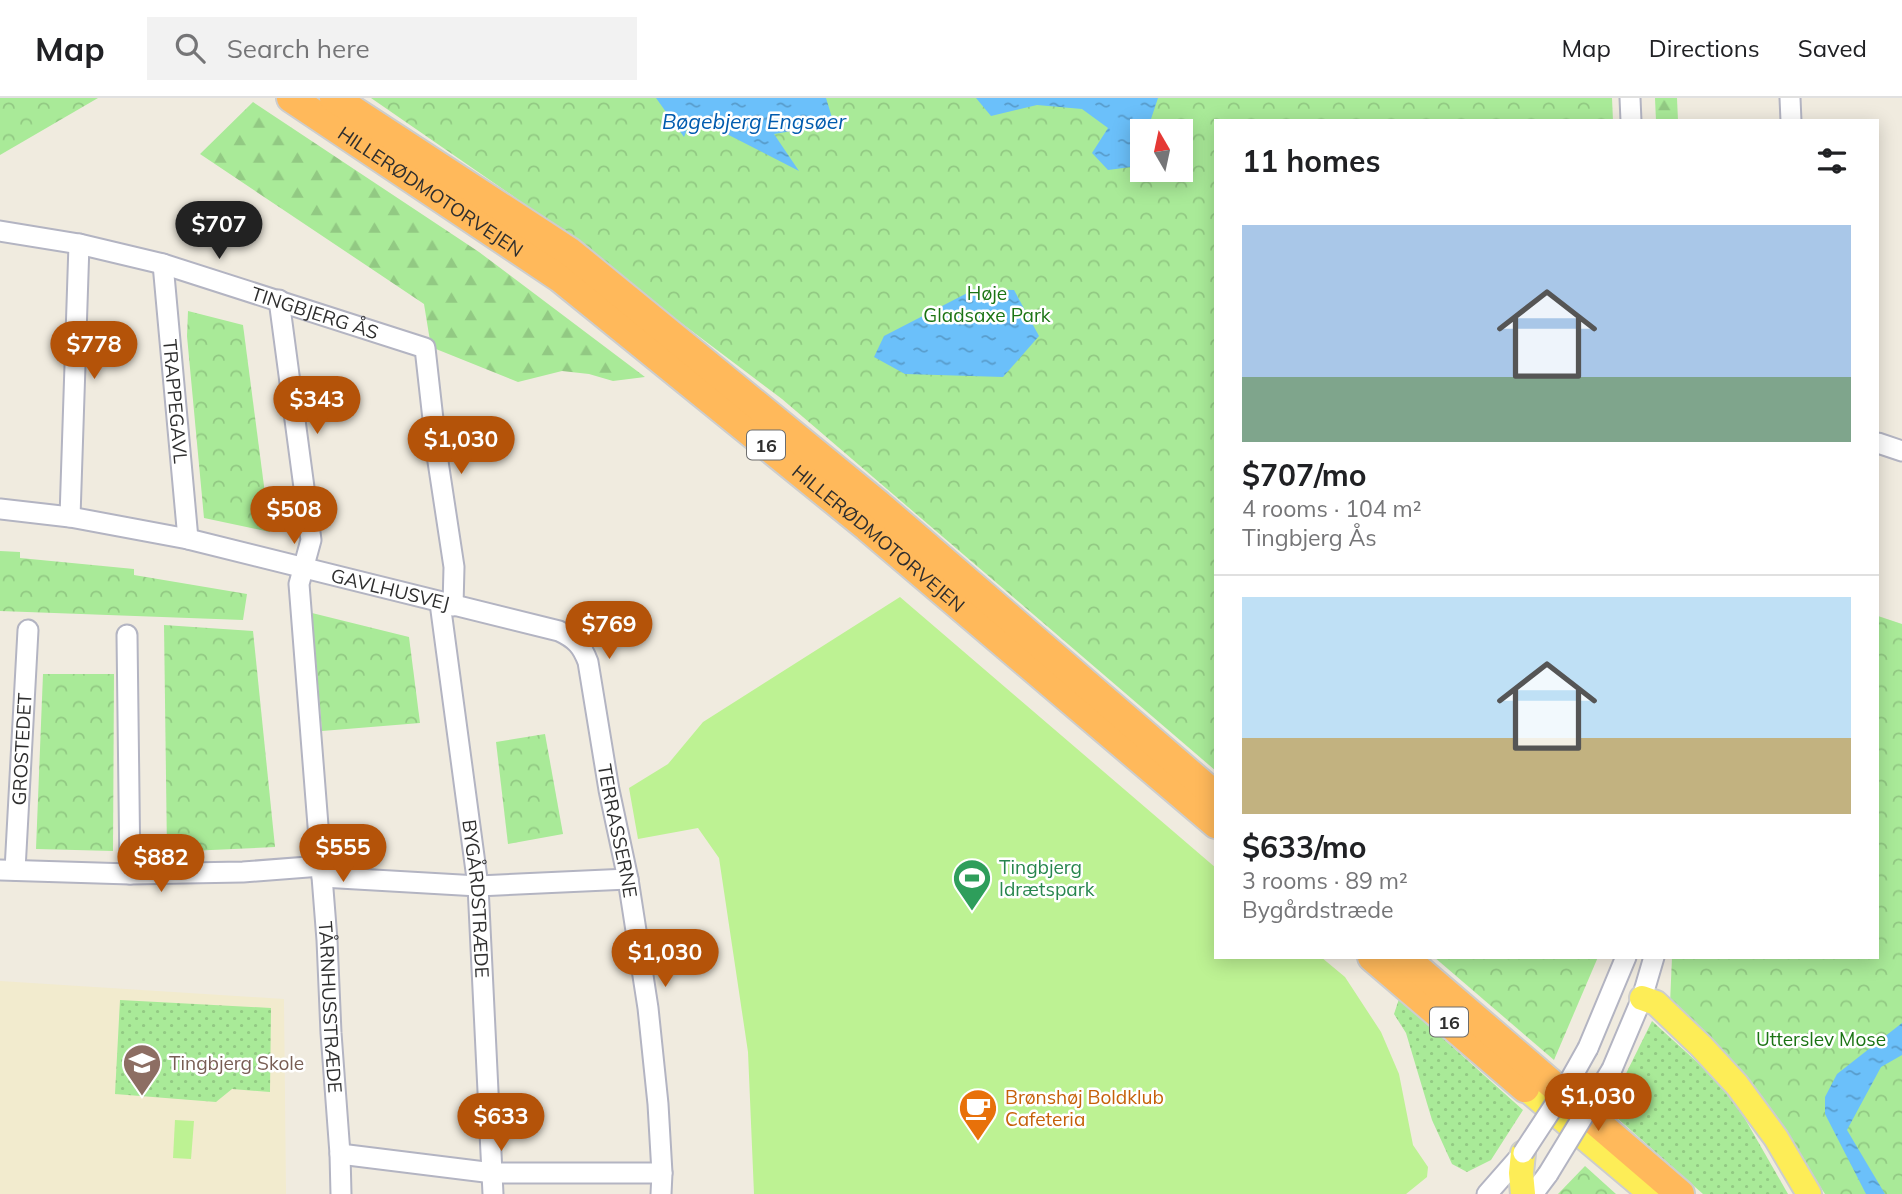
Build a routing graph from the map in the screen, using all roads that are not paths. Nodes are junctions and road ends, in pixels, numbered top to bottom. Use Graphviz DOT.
graph roads {
  1 [pos="291,98"];
  2 [pos="334,98"];
  3 [pos="1630,98"];
  4 [pos="1642,98"];
  5 [pos="1790,98"];
  6 [pos="1631,119"];
  7 [pos="1643,119"];
  8 [pos="1791,119"];
  9 [pos="0,231"];
  10 [pos="79,244"];
  11 [pos="163,264"];
  12 [pos="279,300"];
  13 [pos="425,348"];
  14 [pos="1879,443"];
  15 [pos="1902,451"];
  16 [pos="0,509"];
  17 [pos="70,517"];
  18 [pos="188,539"];
  19 [pos="304,569"];
  20 [pos="447,605"];
  21 [pos="28,630"];
  22 [pos="127,635"];
  23 [pos="574,638"];
  24 [pos="1214,794"];
  25 [pos="1214,822"];
  26 [pos="7,870"];
  27 [pos="322,871"];
  28 [pos="131,874"];
  29 [pos="628,879"];
  30 [pos="478,886"];
  31 [pos="1374,959"];
  32 [pos="1406,959"];
  33 [pos="1625,959"];
  34 [pos="1653,959"];
  35 [pos="1642,998"];
  36 [pos="1604,1013"];
  37 [pos="1525,1088"];
  38 [pos="1523,1153"];
  39 [pos="340,1154"];
  40 [pos="493,1173"];
  41 [pos="662,1173"];
  42 [pos="341,1194"];
  43 [pos="493,1194"];
  44 [pos="661,1194"];
  45 [pos="1487,1194"];
  46 [pos="1523,1194"];
  47 [pos="1533,1194"];
  48 [pos="1651,1194"];
  49 [pos="1680,1194"];
  50 [pos="1809,1194"];
  1 -- 25 [label="highway, HILLERØDMOTORVEJEN / 16"];
  2 -- 24 [label="highway, HILLERØDMOTORVEJEN / 16"];
  3 -- 6 [label="street"];
  4 -- 7 [label="street"];
  5 -- 8 [label="street"];
  9 -- 10 [label="street, TINGBJERG ÅS"];
  10 -- 11 [label="street, TINGBJERG ÅS"];
  10 -- 17 [label="street"];
  11 -- 12 [label="street, TINGBJERG ÅS"];
  11 -- 18 [label="street, TRAPPEGAVL"];
  12 -- 13 [label="street, TINGBJERG ÅS"];
  12 -- 19 [label="street, TÅRNHUSSTRÆDE"];
  13 -- 20 [label="street, BYGÅRDSTRÆDE"];
  14 -- 15 [label="street"];
  16 -- 17 [label="street, GAVLHUSVEJ"];
  17 -- 18 [label="street, GAVLHUSVEJ"];
  18 -- 19 [label="street, GAVLHUSVEJ"];
  19 -- 20 [label="street, GAVLHUSVEJ"];
  19 -- 27 [label="street, TÅRNHUSSTRÆDE"];
  20 -- 23 [label="street, GAVLHUSVEJ"];
  20 -- 30 [label="street, BYGÅRDSTRÆDE"];
  21 -- 26 [label="street, GROSTEDET"];
  22 -- 28 [label="street"];
  23 -- 29 [label="street, TERRASSERNE"];
  26 -- 28 [label="street"];
  27 -- 28 [label="street"];
  27 -- 30 [label="street"];
  27 -- 39 [label="street, TÅRNHUSSTRÆDE"];
  29 -- 30 [label="street"];
  29 -- 41 [label="street, TERRASSERNE"];
  30 -- 40 [label="street, BYGÅRDSTRÆDE"];
  31 -- 37 [label="highway, 16"];
  32 -- 49 [label="highway, 16"];
  33 -- 36 [label="street"];
  34 -- 35 [label="street"];
  35 -- 36 [label="street"];
  35 -- 47 [label="street, bridge"];
  35 -- 50 [label="main road"];
  36 -- 38 [label="street, bridge"];
  37 -- 48 [label="main road, 16"];
  38 -- 45 [label="street"];
  38 -- 46 [label="main road"];
  39 -- 40 [label="street"];
  39 -- 42 [label="street, TÅRNHUSSTRÆDE"];
  40 -- 41 [label="street"];
  40 -- 43 [label="street, BYGÅRDSTRÆDE"];
  41 -- 44 [label="street, TERRASSERNE"];
}
